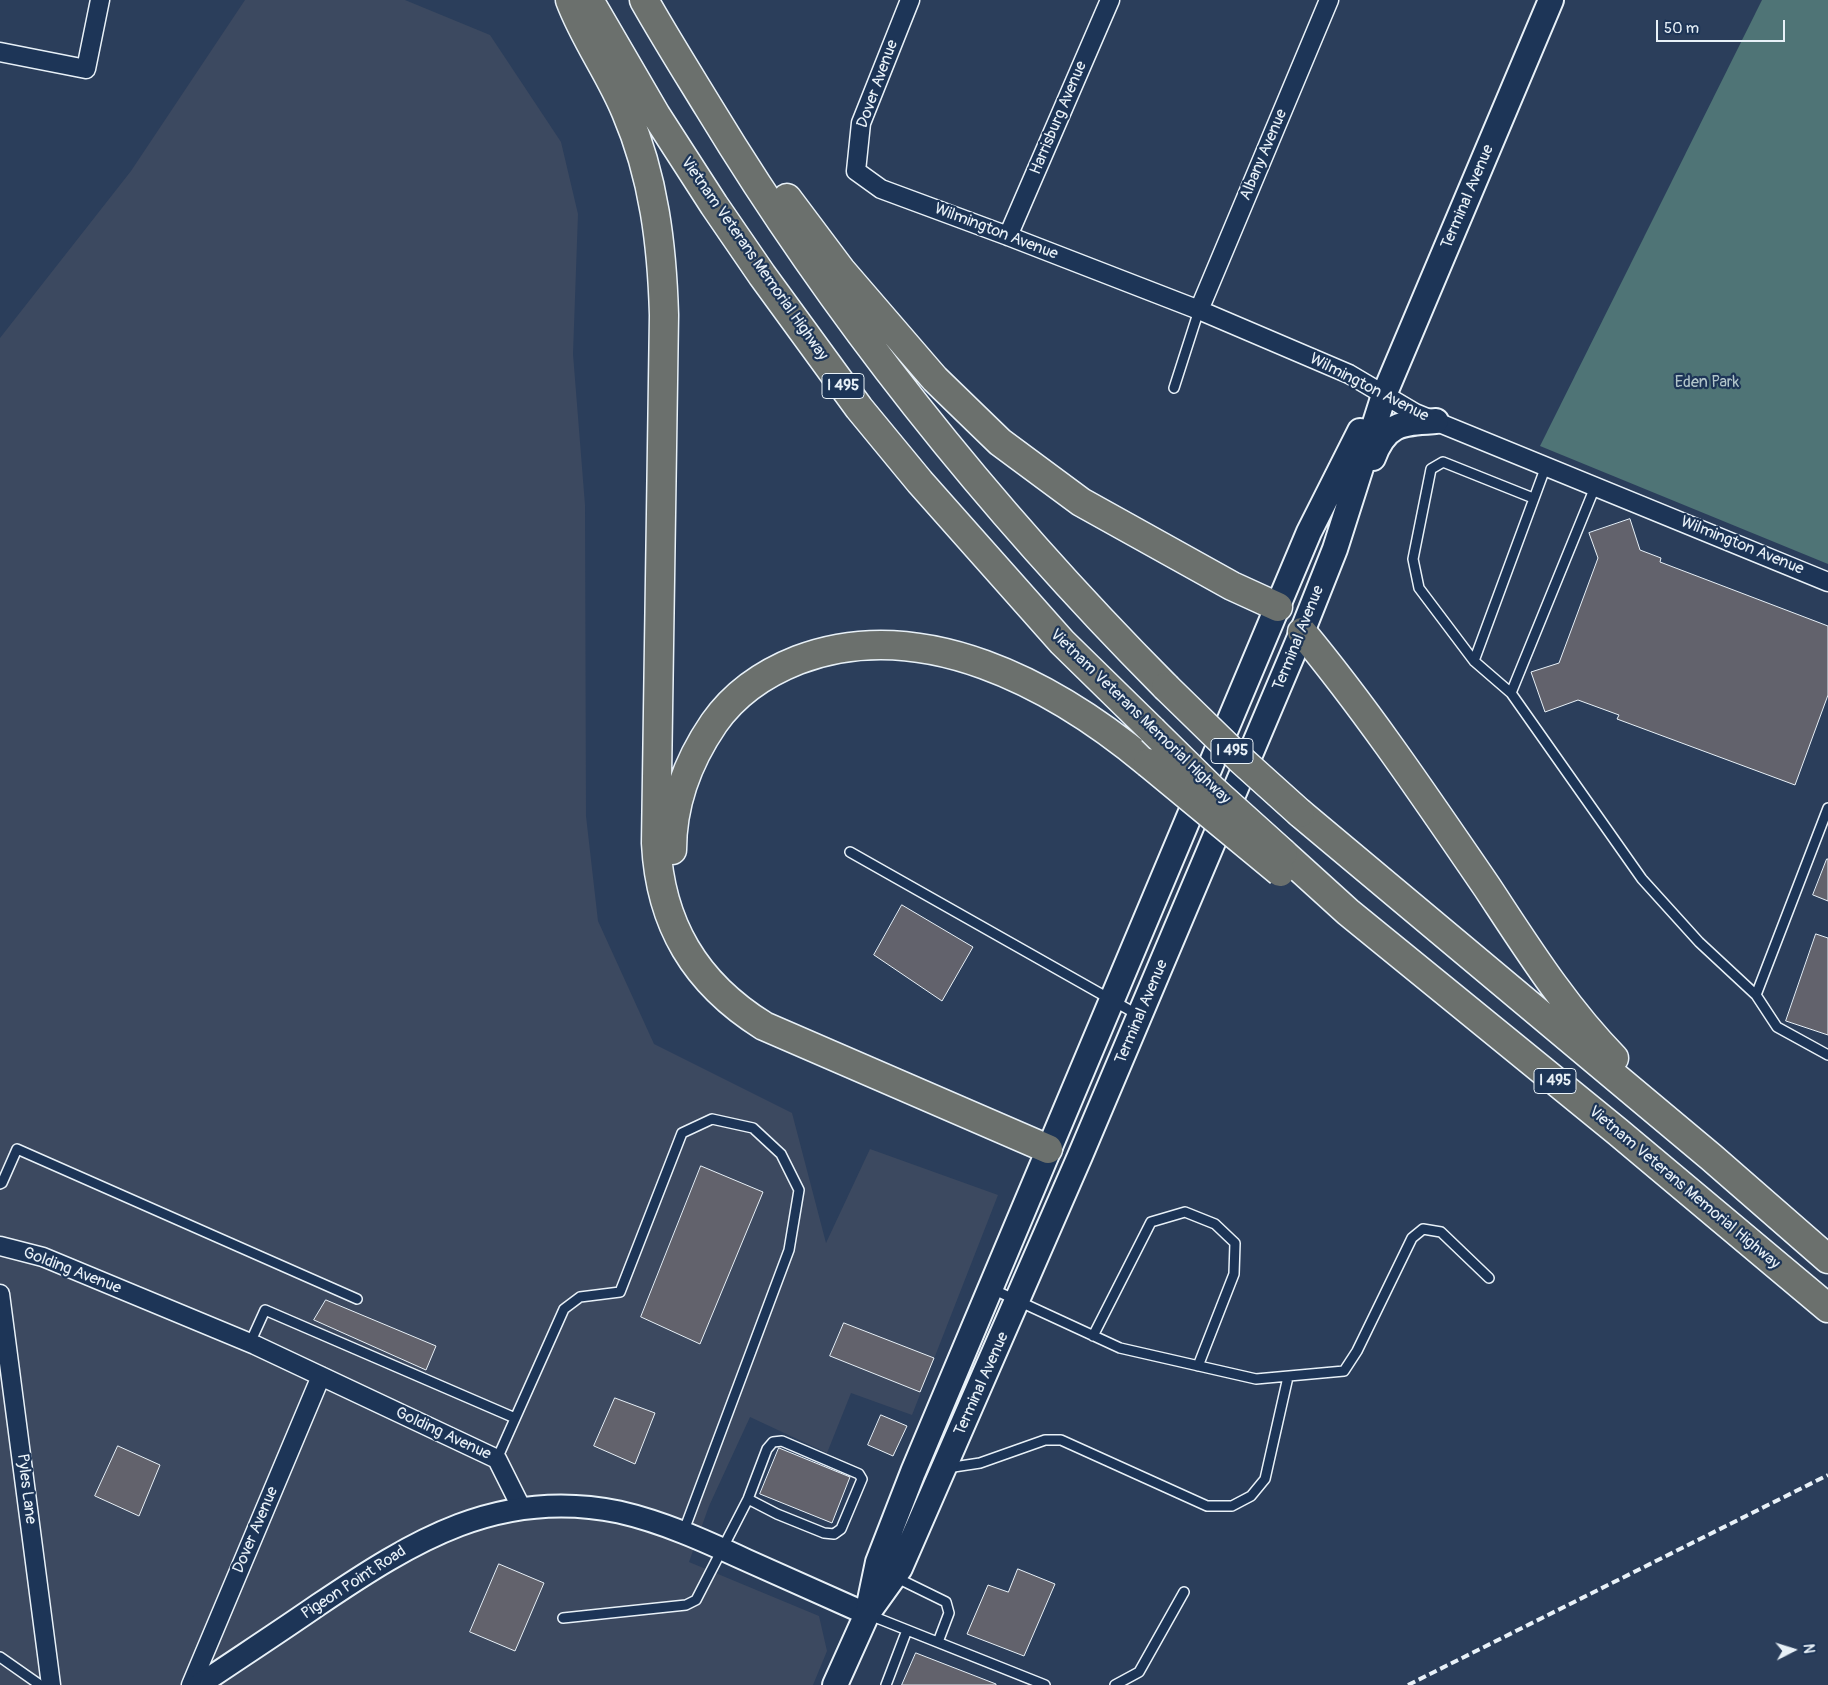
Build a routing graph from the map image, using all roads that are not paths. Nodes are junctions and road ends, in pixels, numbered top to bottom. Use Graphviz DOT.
graph roads {
  1 [pos="100,0"];
  2 [pos="570,0"];
  3 [pos="589,0"];
  4 [pos="644,0"];
  5 [pos="910,0"];
  6 [pos="1110,0"];
  7 [pos="1329,0"];
  8 [pos="1552,0"];
  9 [pos="659,27"];
  10 [pos="0,52"];
  11 [pos="856,171"];
  12 [pos="1008,236"];
  13 [pos="1199,310"];
  14 [pos="1174,388"];
  15 [pos="1384,395"];
  16 [pos="1436,421"];
  17 [pos="1546,466"];
  18 [pos="1595,486"];
  19 [pos="1533,498"];
  20 [pos="1335,550"];
  21 [pos="1828,582"];
  22 [pos="1278,607"];
  23 [pos="1302,632"];
  24 [pos="1474,661"];
  25 [pos="1511,694"];
  26 [pos="1828,808"];
  27 [pos="850,852"];
  28 [pos="1281,863"];
  29 [pos="1756,994"];
  30 [pos="1112,1001"];
  31 [pos="1140,1016"];
  32 [pos="1828,1055"];
  33 [pos="1052,1142"];
  34 [pos="1080,1156"];
  35 [pos="1711,1157"];
  36 [pos="0,1184"];
  37 [pos="0,1246"];
  38 [pos="1828,1259"];
  39 [pos="1489,1278"];
  40 [pos="990,1288"];
  41 [pos="0,1294"];
  42 [pos="357,1299"];
  43 [pos="1018,1301"];
  44 [pos="1828,1308"];
  45 [pos="1093,1336"];
  46 [pos="250,1343"];
  47 [pos="1198,1366"];
  48 [pos="321,1376"];
  49 [pos="1288,1377"];
  50 [pos="516,1418"];
  51 [pos="498,1459"];
  52 [pos="944,1469"];
  53 [pos="748,1500"];
  54 [pos="522,1509"];
  55 [pos="683,1533"];
  56 [pos="722,1549"];
  57 [pos="894,1576"];
  58 [pos="1184,1592"];
  59 [pos="867,1614"];
  60 [pos="563,1618"];
  61 [pos="907,1630"];
  62 [pos="938,1642"];
  63 [pos="0,1657"];
  64 [pos="40,1685"];
  65 [pos="52,1685"];
  66 [pos="191,1685"];
  67 [pos="199,1685"];
  68 [pos="835,1685"];
  69 [pos="886,1685"];
  70 [pos="1045,1685"];
  71 [pos="1115,1685"];
  1 -- 10 [label="street"];
  2 -- 33 [label="highway"];
  3 -- 28 [label="highway, Vietnam Veterans Memorial Highway / I 495, bridge"];
  4 -- 9 [label="highway, I 495"];
  5 -- 11 [label="street, Dover Avenue"];
  6 -- 12 [label="street, Harrisburg Avenue"];
  7 -- 13 [label="street, Albany Avenue"];
  8 -- 15 [label="main road, Terminal Avenue"];
  9 -- 22 [label="highway"];
  9 -- 35 [label="highway, I 495, bridge"];
  11 -- 12 [label="street, Wilmington Avenue"];
  12 -- 13 [label="street, Wilmington Avenue"];
  13 -- 14 [label="lane"];
  13 -- 15 [label="street, Wilmington Avenue"];
  15 -- 16 [label="street, Wilmington Avenue"];
  15 -- 20 [label="main road, Terminal Avenue"];
  15 -- 22 [label="main road, Terminal Avenue"];
  16 -- 17 [label="street, Wilmington Avenue"];
  16 -- 20 [label="main road"];
  17 -- 18 [label="street, Wilmington Avenue"];
  17 -- 19 [label="lane"];
  18 -- 21 [label="street, Wilmington Avenue"];
  18 -- 25 [label="lane"];
  19 -- 24 [label="lane"];
  19 -- 24 [label="lane"];
  20 -- 23 [label="main road, Terminal Avenue"];
  22 -- 23 [label="main road"];
  22 -- 30 [label="main road, Terminal Avenue"];
  23 -- 31 [label="main road, Terminal Avenue"];
  23 -- 35 [label="highway"];
  24 -- 25 [label="lane"];
  25 -- 29 [label="lane"];
  26 -- 29 [label="lane"];
  27 -- 30 [label="lane"];
  28 -- 33 [label="highway, bridge"];
  28 -- 44 [label="highway, Vietnam Veterans Memorial Highway / I 495"];
  29 -- 32 [label="lane"];
  30 -- 31 [label="lane"];
  30 -- 33 [label="main road, Terminal Avenue"];
  31 -- 34 [label="main road, Terminal Avenue"];
  33 -- 34 [label="main road"];
  33 -- 40 [label="main road, Terminal Avenue"];
  34 -- 43 [label="main road, Terminal Avenue"];
  35 -- 38 [label="highway, I 495"];
  36 -- 42 [label="lane"];
  37 -- 46 [label="street, Golding Avenue"];
  39 -- 49 [label="lane"];
  40 -- 43 [label="lane"];
  40 -- 59 [label="main road, Terminal Avenue"];
  41 -- 65 [label="street, Pyles Lane"];
  43 -- 45 [label="lane"];
  43 -- 52 [label="main road, Terminal Avenue"];
  45 -- 47 [label="lane"];
  45 -- 47 [label="lane"];
  46 -- 48 [label="street, Golding Avenue"];
  46 -- 50 [label="lane"];
  47 -- 49 [label="lane"];
  48 -- 51 [label="street, Golding Avenue"];
  48 -- 66 [label="street, Dover Avenue"];
  49 -- 52 [label="lane"];
  50 -- 51 [label="lane"];
  50 -- 55 [label="lane"];
  51 -- 54 [label="street, Golding Avenue"];
  52 -- 57 [label="main road, Terminal Avenue"];
  53 -- 53 [label="lane"];
  53 -- 56 [label="lane"];
  54 -- 55 [label="street"];
  54 -- 67 [label="street, Pigeon Point Road"];
  55 -- 56 [label="street"];
  56 -- 59 [label="street"];
  56 -- 60 [label="lane"];
  57 -- 59 [label="main road, Terminal Avenue"];
  57 -- 62 [label="lane"];
  58 -- 71 [label="lane"];
  59 -- 61 [label="lane"];
  59 -- 68 [label="main road, Terminal Avenue"];
  61 -- 62 [label="lane"];
  61 -- 69 [label="lane"];
  62 -- 70 [label="lane"];
  63 -- 64 [label="lane"];
}
